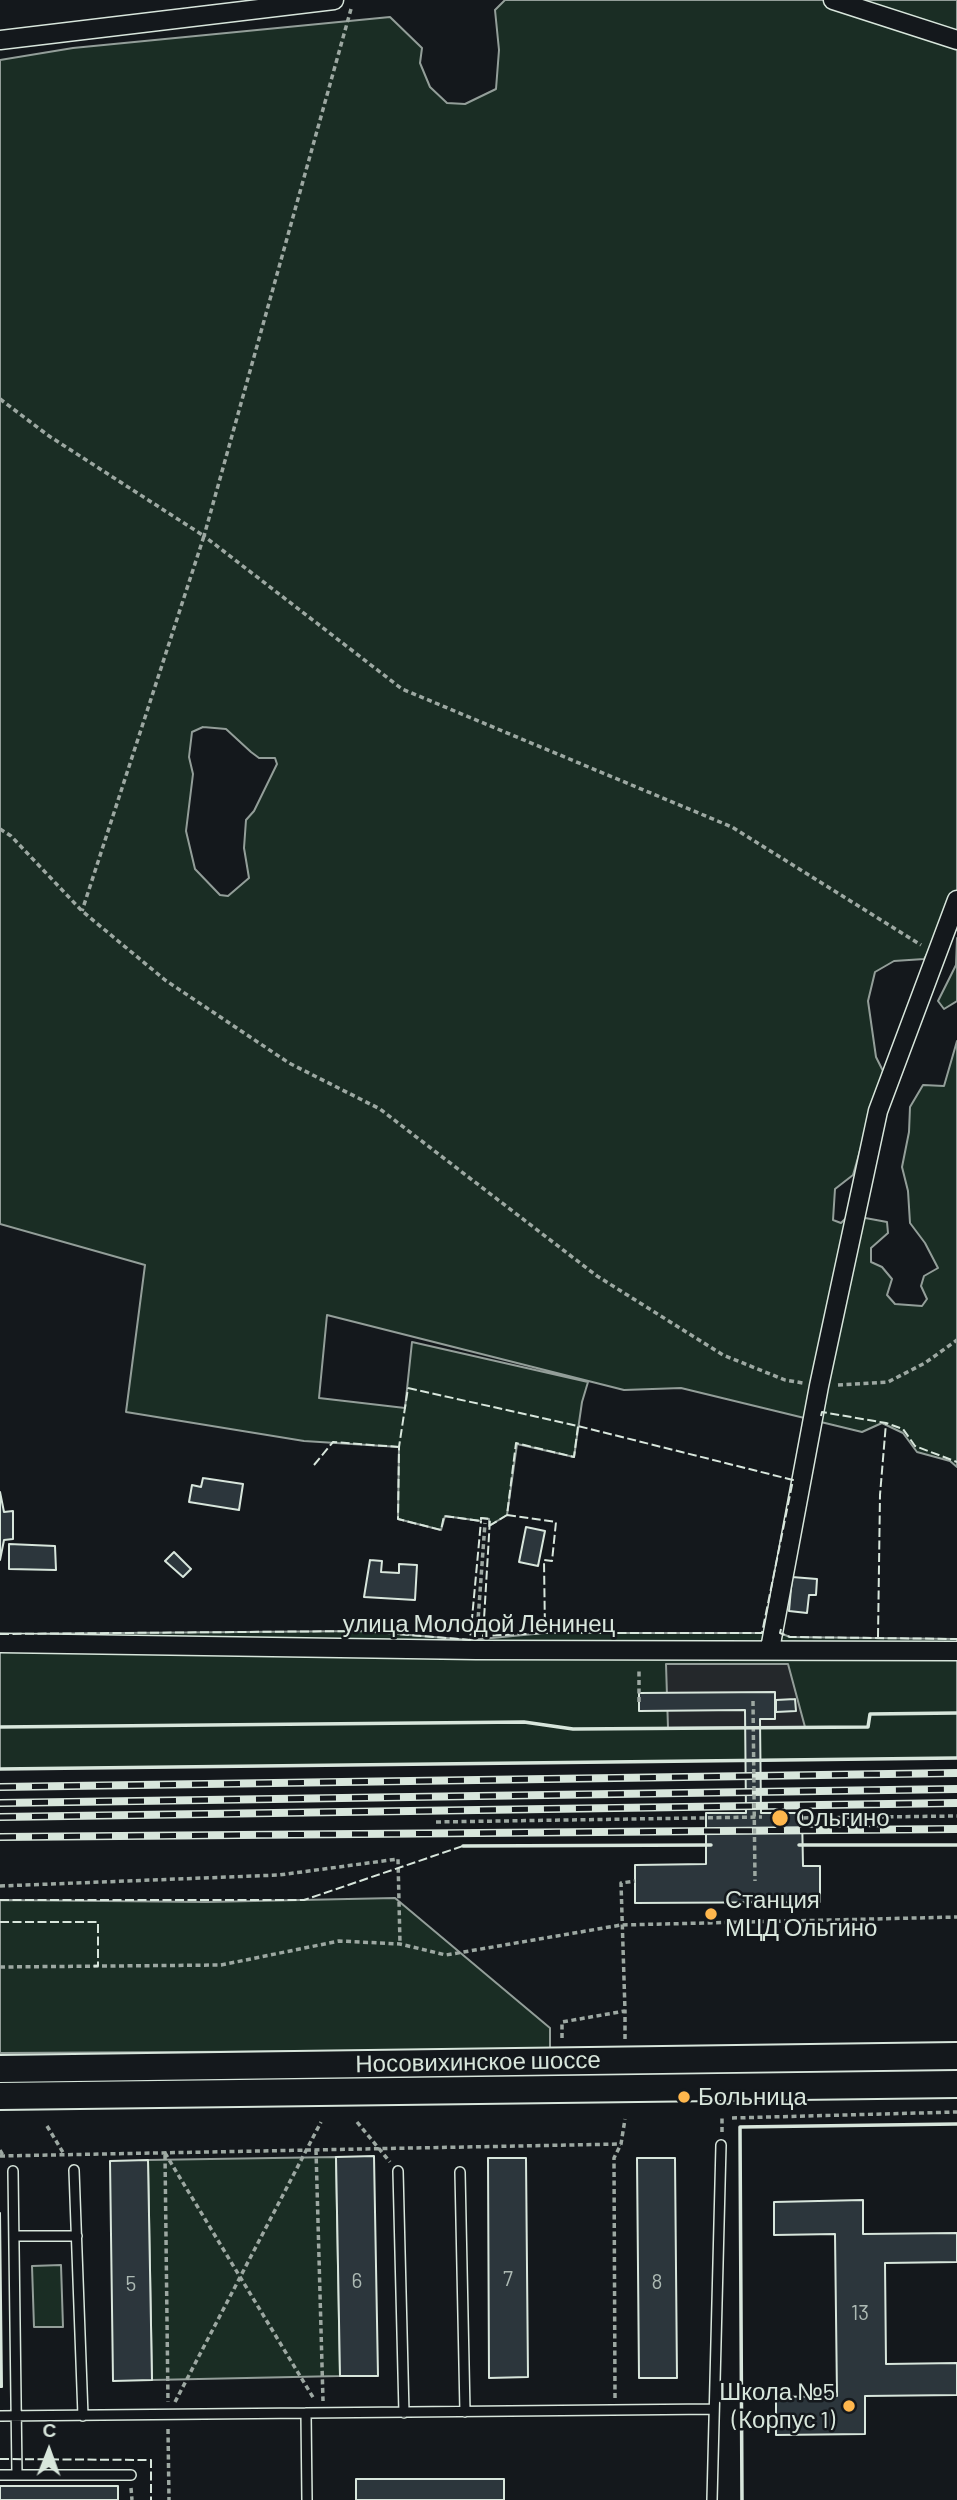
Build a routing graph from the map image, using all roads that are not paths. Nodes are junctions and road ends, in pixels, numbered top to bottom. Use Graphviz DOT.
graph roads {
  1 [pos="334,0"];
  2 [pos="833,0"];
  3 [pos="0,40"];
  4 [pos="957,40"];
  5 [pos="957,900"];
  6 [pos="0,1643"];
  7 [pos="770,1649"];
  8 [pos="957,1651"];
  9 [pos="957,2056"];
  10 [pos="0,2069"];
  11 [pos="957,2084"];
  12 [pos="0,2096"];
  13 [pos="721,2144"];
  14 [pos="75,2170"];
  15 [pos="13,2171"];
  16 [pos="398,2171"];
  17 [pos="460,2172"];
  18 [pos="13,2236"];
  19 [pos="77,2236"];
  20 [pos="714,2409"];
  21 [pos="465,2412"];
  22 [pos="306,2413"];
  23 [pos="404,2413"];
  24 [pos="0,2416"];
  25 [pos="16,2416"];
  26 [pos="83,2416"];
  27 [pos="0,2475"];
  28 [pos="17,2475"];
  29 [pos="131,2475"];
  30 [pos="307,2500"];
  31 [pos="712,2500"];
  1 -- 3 [label="street"];
  2 -- 4 [label="street"];
  5 -- 7 [label="street"];
  6 -- 7 [label="street, улица Молодой Ленинец"];
  7 -- 8 [label="street, улица Молодой Ленинец"];
  9 -- 10 [label="main road, Носовихинское шоссе"];
  11 -- 12 [label="main road, Носовихинское шоссе"];
  13 -- 20 [label="lane"];
  14 -- 19 [label="lane"];
  15 -- 18 [label="lane"];
  16 -- 23 [label="lane"];
  17 -- 21 [label="lane"];
  18 -- 19 [label="lane"];
  18 -- 25 [label="lane"];
  19 -- 26 [label="lane"];
  20 -- 21 [label="lane"];
  20 -- 31 [label="lane"];
  21 -- 23 [label="lane"];
  22 -- 23 [label="lane"];
  22 -- 26 [label="lane"];
  22 -- 30 [label="lane"];
  24 -- 25 [label="lane"];
  25 -- 26 [label="lane"];
  25 -- 28 [label="lane"];
  27 -- 28 [label="lane"];
  28 -- 29 [label="lane"];
}
